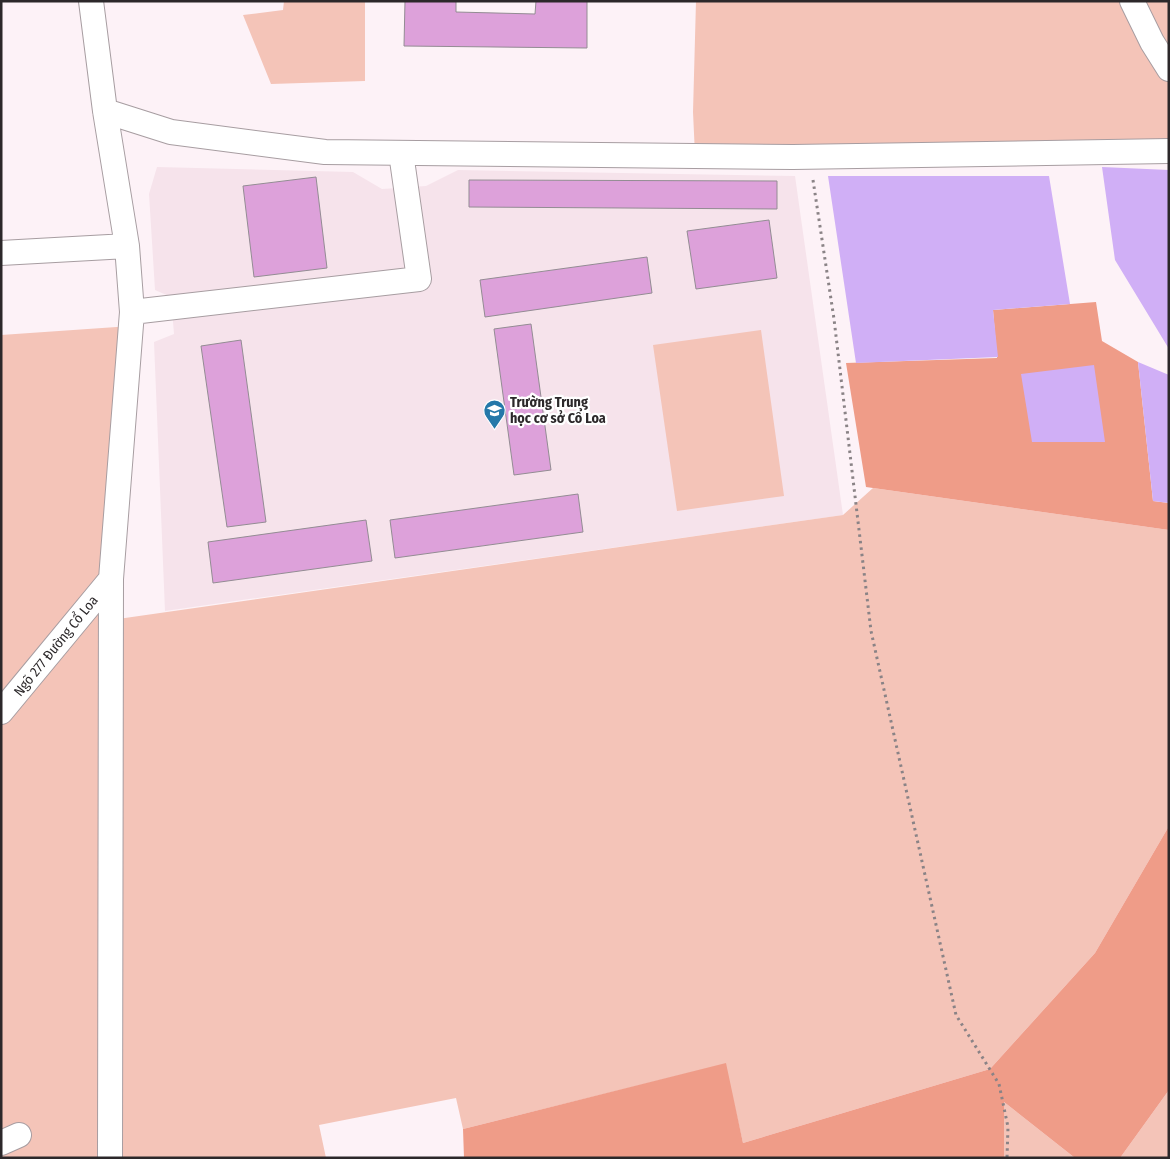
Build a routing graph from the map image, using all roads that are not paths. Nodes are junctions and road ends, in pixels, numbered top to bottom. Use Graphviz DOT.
graph roads {
  1 [pos="91,1"];
  2 [pos="1132,1"];
  3 [pos="1169,69"];
  4 [pos="105,111"];
  5 [pos="1169,151"];
  6 [pos="401,153"];
  7 [pos="128,246"];
  8 [pos="1,253"];
  9 [pos="132,312"];
  10 [pos="111,580"];
  11 [pos="1,712"];
  12 [pos="110,1158"];
  1 -- 4 [label="street"];
  2 -- 3 [label="street"];
  4 -- 6 [label="street"];
  4 -- 7 [label="street"];
  5 -- 6 [label="street"];
  6 -- 9 [label="street"];
  7 -- 8 [label="street"];
  7 -- 9 [label="street"];
  9 -- 10 [label="street"];
  10 -- 11 [label="street, Ngõ 277 Đường Cổ Loa"];
  10 -- 12 [label="street"];
}
